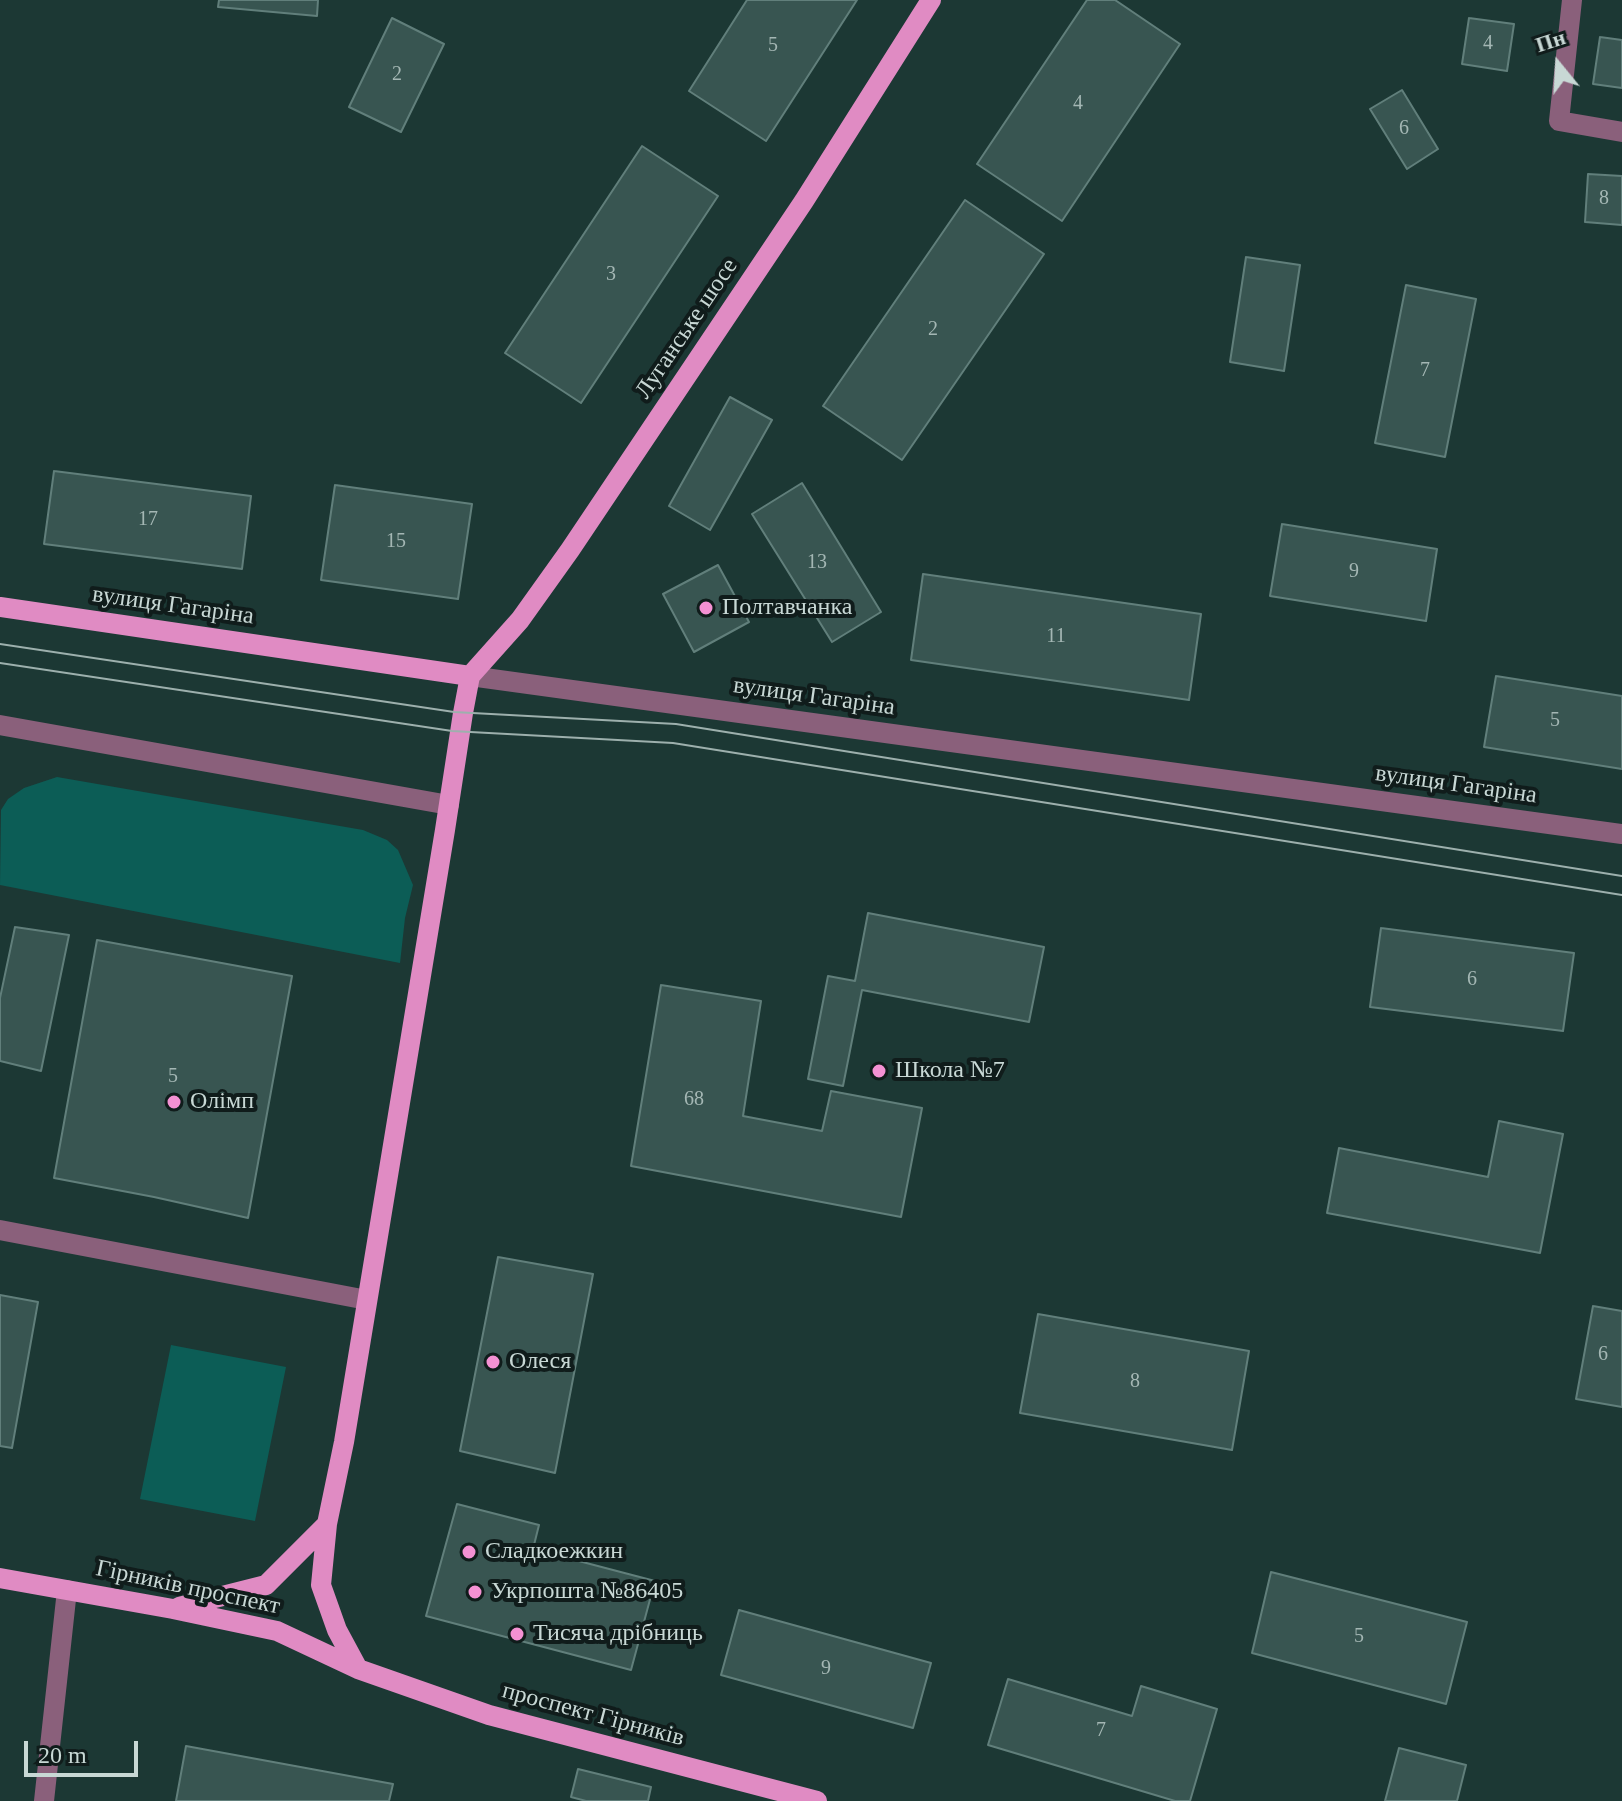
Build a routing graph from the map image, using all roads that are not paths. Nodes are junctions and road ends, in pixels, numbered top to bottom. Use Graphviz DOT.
graph roads {
  1 [pos="931,0"];
  2 [pos="1572,0"];
  3 [pos="1622,132"];
  4 [pos="0,607"];
  5 [pos="470,676"];
  6 [pos="0,725"];
  7 [pos="449,805"];
  8 [pos="1622,834"];
  9 [pos="0,1230"];
  10 [pos="367,1300"];
  11 [pos="327,1524"];
  12 [pos="0,1578"];
  13 [pos="67,1590"];
  14 [pos="173,1609"];
  15 [pos="358,1669"];
  16 [pos="44,1801"];
  17 [pos="817,1801"];
  1 -- 5 [label="main road, Луганське шосе"];
  2 -- 3 [label="street"];
  4 -- 5 [label="main road, вулиця Гагаріна"];
  5 -- 7 [label="main road"];
  5 -- 8 [label="street, вулиця Гагаріна"];
  6 -- 7 [label="street"];
  7 -- 10 [label="main road"];
  9 -- 10 [label="street"];
  10 -- 11 [label="main road"];
  11 -- 14 [label="main road"];
  11 -- 15 [label="main road"];
  12 -- 13 [label="main road, Гірників проспект"];
  13 -- 14 [label="main road, Гірників проспект"];
  13 -- 16 [label="street"];
  14 -- 15 [label="main road, Гірників проспект"];
  15 -- 17 [label="main road, проспект Гірників"];
}
